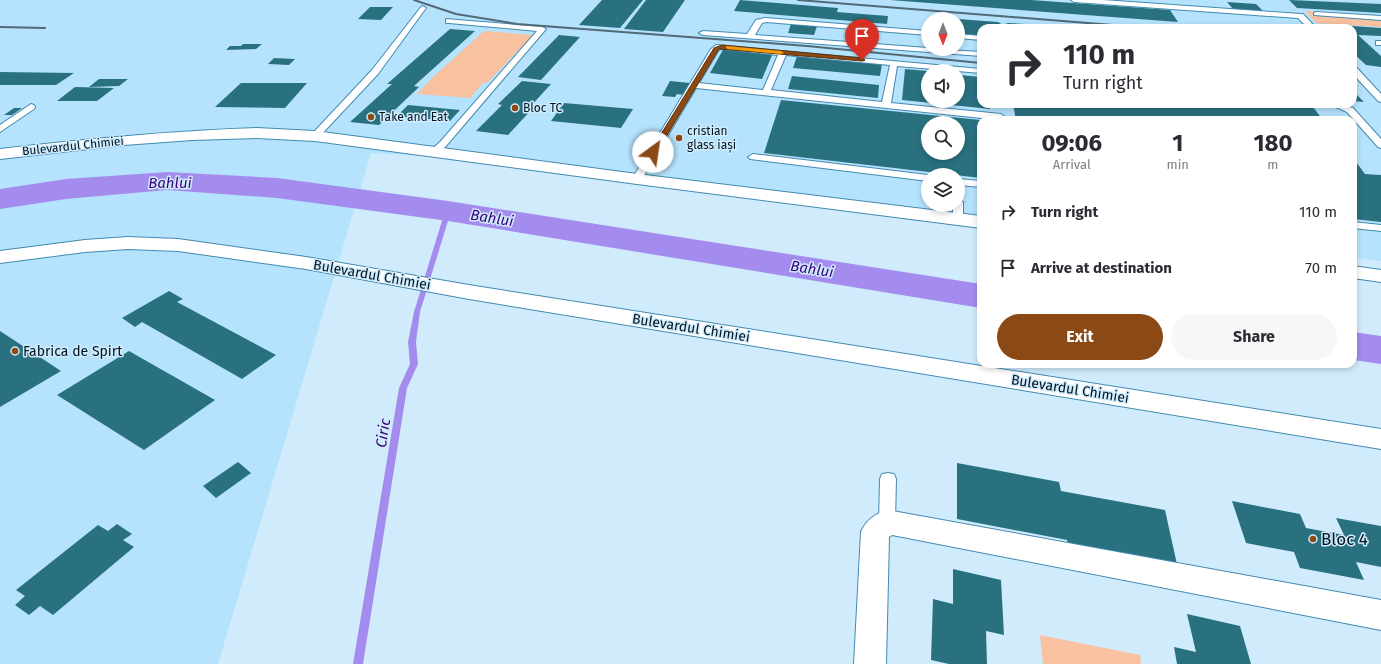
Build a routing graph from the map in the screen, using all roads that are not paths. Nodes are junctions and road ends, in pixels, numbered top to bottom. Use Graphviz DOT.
graph roads {
  1 [pos="1074,0"];
  2 [pos="423,8"];
  3 [pos="1316,14"];
  4 [pos="1381,18"];
  5 [pos="449,22"];
  6 [pos="1308,24"];
  7 [pos="703,32"];
  8 [pos="921,32"];
  9 [pos="750,36"];
  10 [pos="965,37"];
  11 [pos="977,38"];
  12 [pos="784,53"];
  13 [pos="977,54"];
  14 [pos="894,63"];
  15 [pos="977,71"];
  16 [pos="1357,73"];
  17 [pos="1357,81"];
  18 [pos="1366,82"];
  19 [pos="694,85"];
  20 [pos="766,92"];
  21 [pos="1381,99"];
  22 [pos="886,105"];
  23 [pos="31,107"];
  24 [pos="1346,108"];
  25 [pos="1001,116"];
  26 [pos="1355,116"];
  27 [pos="1357,118"];
  28 [pos="0,129"];
  29 [pos="315,136"];
  30 [pos="1381,145"];
  31 [pos="434,152"];
  32 [pos="0,154"];
  33 [pos="753,158"];
  34 [pos="921,177"];
  35 [pos="637,179"];
  36 [pos="965,183"];
  37 [pos="977,184"];
  38 [pos="921,206"];
  39 [pos="962,212"];
  40 [pos="977,220"];
  41 [pos="1357,225"];
  42 [pos="1381,228"];
  43 [pos="0,257"];
  44 [pos="1357,273"];
  45 [pos="1381,276"];
  46 [pos="1381,439"];
  47 [pos="888,479"];
  48 [pos="887,522"];
  49 [pos="1381,615"];
  50 [pos="870,664"];
  1 -- 6 [label="lane"];
  2 -- 29 [label="lane"];
  3 -- 4 [label="lane"];
  5 -- 31 [label="lane"];
  7 -- 9 [label="lane"];
  8 -- 9 [label="lane"];
  9 -- 13 [label="lane"];
  10 -- 11 [label="lane"];
  12 -- 14 [label="lane"];
  12 -- 19 [label="lane"];
  12 -- 20 [label="lane"];
  14 -- 15 [label="lane"];
  14 -- 22 [label="lane"];
  16 -- 18 [label="lane"];
  17 -- 18 [label="lane"];
  18 -- 21 [label="lane"];
  19 -- 20 [label="lane"];
  19 -- 35 [label="lane"];
  20 -- 22 [label="lane"];
  22 -- 25 [label="lane"];
  23 -- 28 [label="lane"];
  24 -- 26 [label="lane"];
  27 -- 30 [label="lane"];
  29 -- 31 [label="street, Bulevardul Chimiei"];
  29 -- 32 [label="street, Bulevardul Chimiei"];
  31 -- 35 [label="street, Bulevardul Chimiei"];
  33 -- 34 [label="lane"];
  35 -- 38 [label="street, Bulevardul Chimiei"];
  36 -- 37 [label="lane"];
  39 -- 40 [label="street, Bulevardul Chimiei"];
  41 -- 42 [label="lane"];
  43 -- 46 [label="street, Bulevardul Chimiei"];
  44 -- 45 [label="street"];
  47 -- 48 [label="lane"];
  48 -- 49 [label="street"];
  48 -- 50 [label="street"];
}
